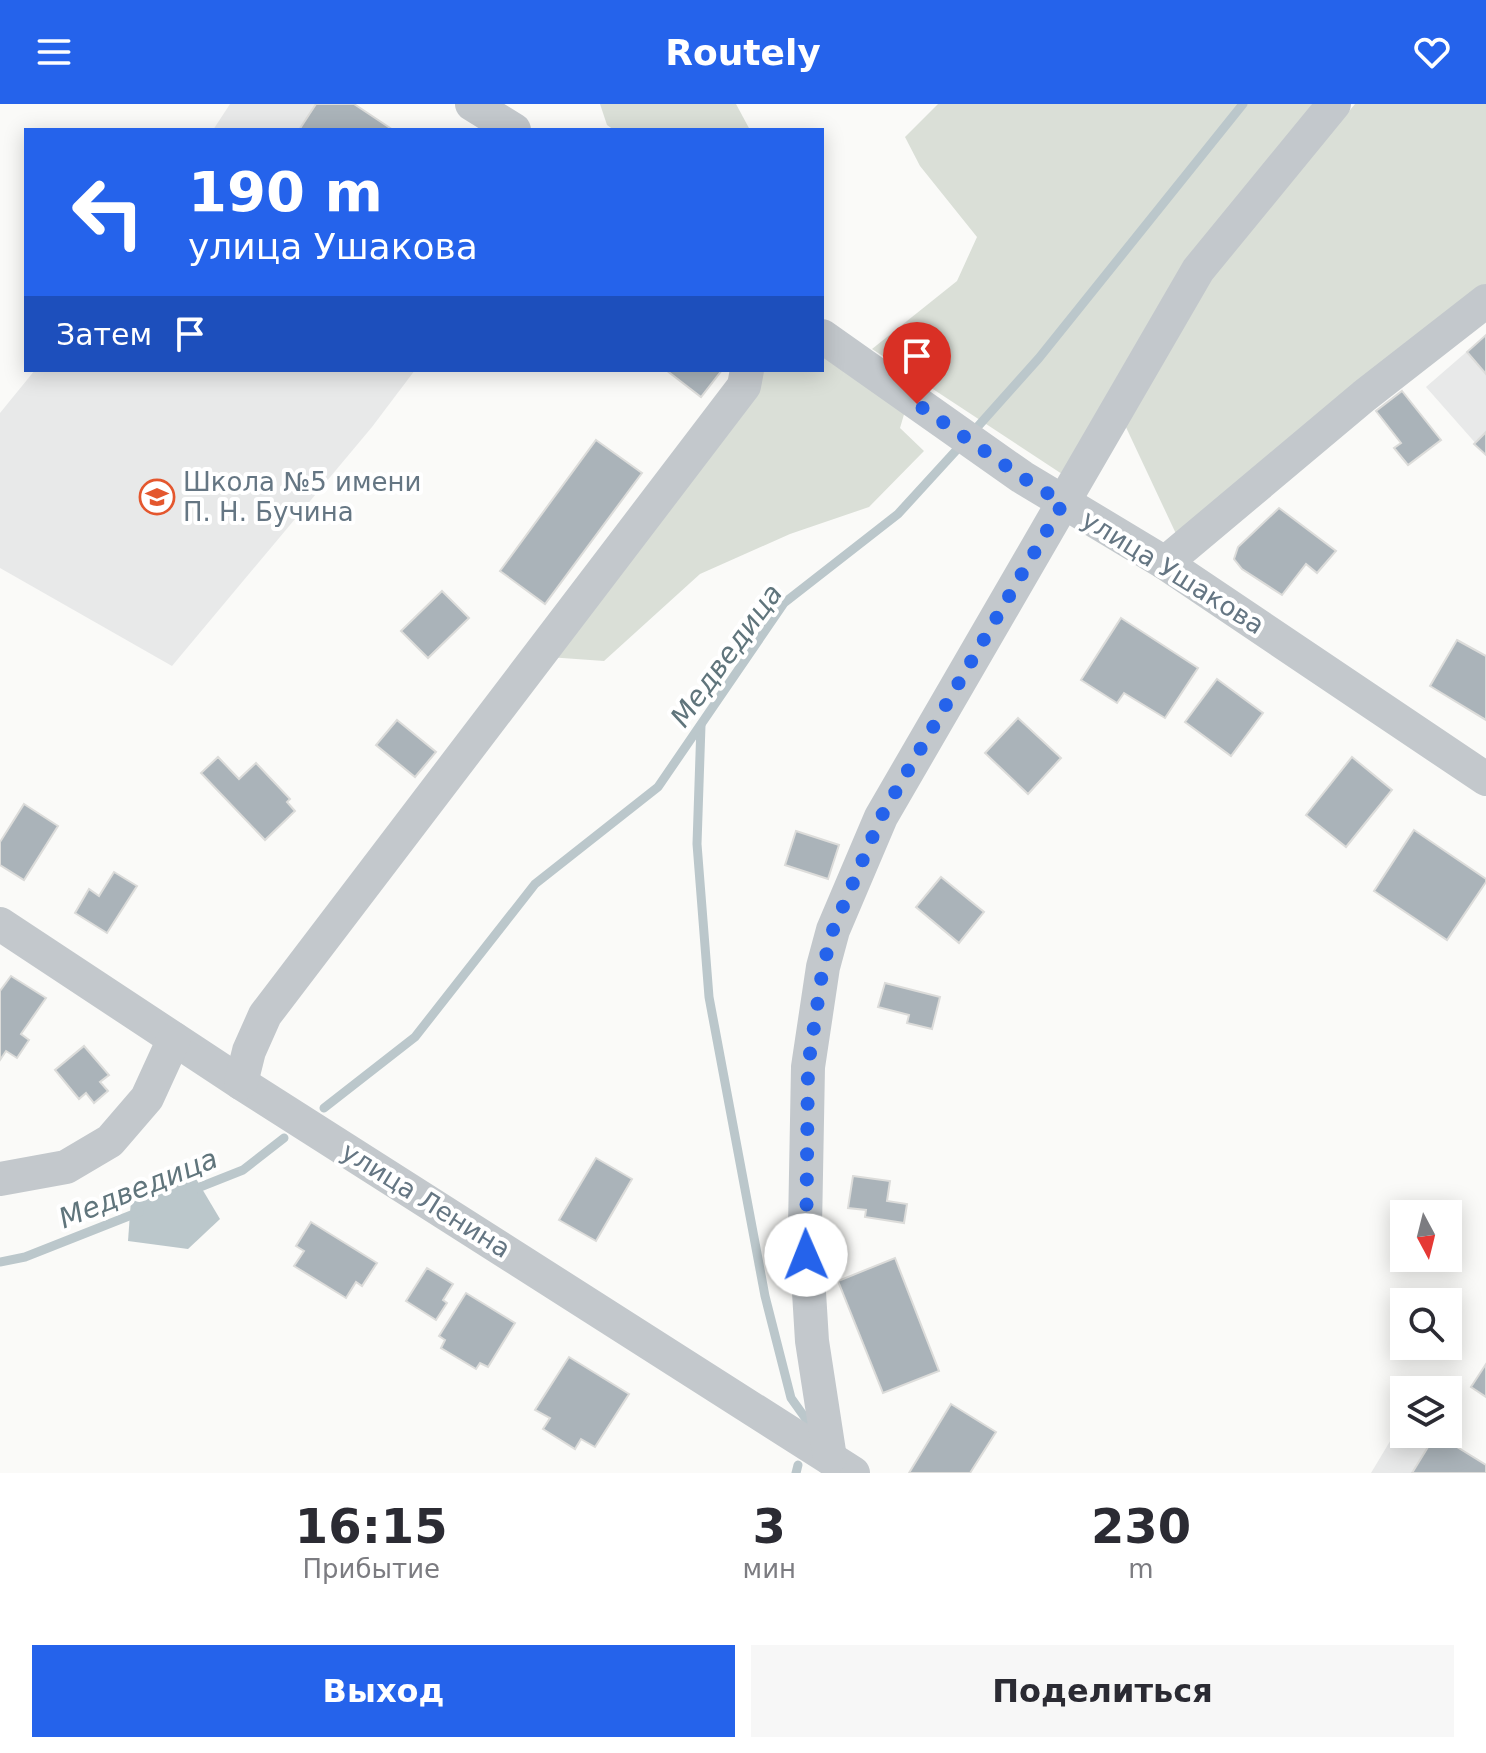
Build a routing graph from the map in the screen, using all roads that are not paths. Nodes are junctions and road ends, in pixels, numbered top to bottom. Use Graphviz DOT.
graph roads {
  1 [pos="472,104"];
  2 [pos="1334,104"];
  3 [pos="511,128"];
  4 [pos="1486,301"];
  5 [pos="824,337"];
  6 [pos="747,372"];
  7 [pos="1063,503"];
  8 [pos="1165,563"];
  9 [pos="1486,779"];
  10 [pos="0,924"];
  11 [pos="174,1039"];
  12 [pos="241,1083"];
  13 [pos="0,1179"];
  14 [pos="842,1465"];
  1 -- 3 [label="street"];
  2 -- 7 [label="street"];
  4 -- 8 [label="street"];
  5 -- 7 [label="street, улица Ушакова"];
  6 -- 12 [label="street"];
  7 -- 8 [label="street, улица Ушакова"];
  7 -- 14 [label="street"];
  8 -- 9 [label="street, улица Ушакова"];
  10 -- 11 [label="street, улица Ленина"];
  11 -- 12 [label="street, улица Ленина"];
  11 -- 13 [label="street"];
  12 -- 14 [label="street, улица Ленина"];
}
